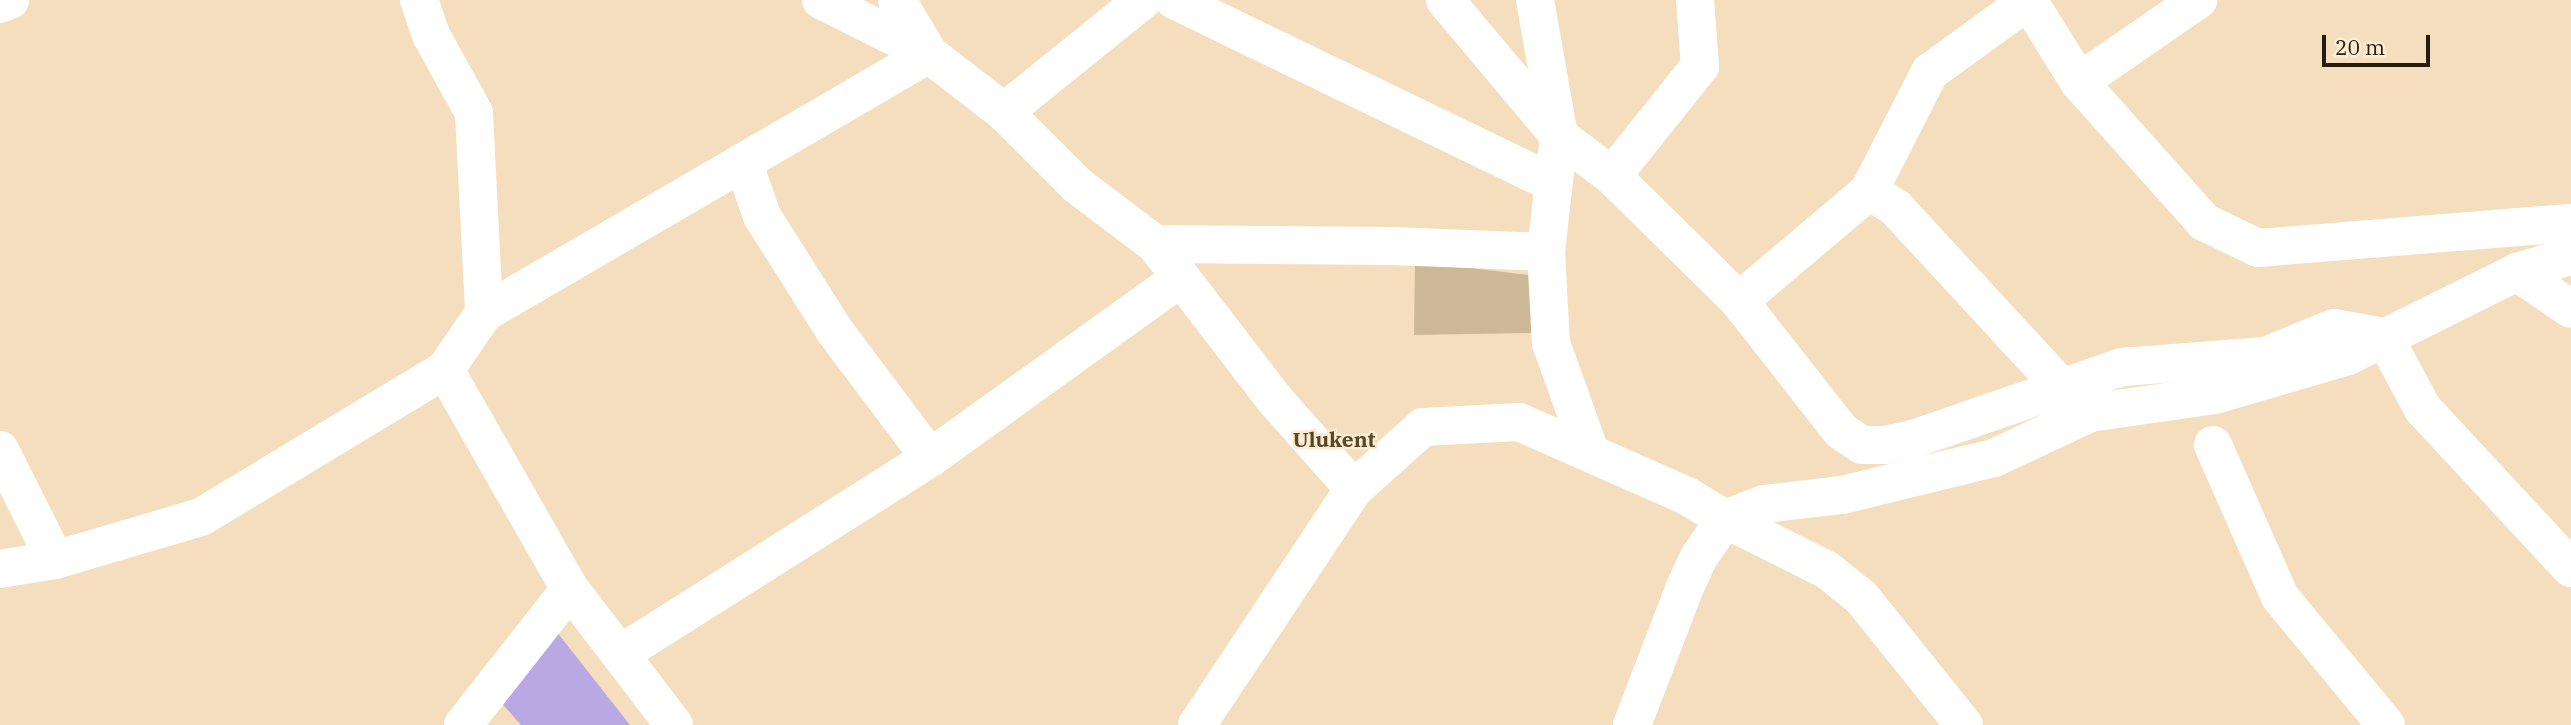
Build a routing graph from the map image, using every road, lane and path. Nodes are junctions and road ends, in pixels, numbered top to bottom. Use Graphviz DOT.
graph roads {
  1 [pos="10,0"];
  2 [pos="419,0"];
  3 [pos="821,0"];
  4 [pos="897,0"];
  5 [pos="1143,0"];
  6 [pos="1174,0"];
  7 [pos="1445,0"];
  8 [pos="1535,0"];
  9 [pos="1695,0"];
  10 [pos="2029,0"];
  11 [pos="2198,0"];
  12 [pos="0,4"];
  13 [pos="929,54"];
  14 [pos="2080,82"];
  15 [pos="1004,112"];
  16 [pos="1559,136"];
  17 [pos="743,162"];
  18 [pos="1612,176"];
  19 [pos="1553,183"];
  20 [pos="1869,191"];
  21 [pos="2571,223"];
  22 [pos="1155,244"];
  23 [pos="1546,252"];
  24 [pos="2571,257"];
  25 [pos="2517,272"];
  26 [pos="1179,279"];
  27 [pos="1739,301"];
  28 [pos="2571,309"];
  29 [pos="484,313"];
  30 [pos="2384,337"];
  31 [pos="445,370"];
  32 [pos="2060,386"];
  33 [pos="2213,445"];
  34 [pos="0,450"];
  35 [pos="1590,452"];
  36 [pos="930,458"];
  37 [pos="1354,489"];
  38 [pos="1725,519"];
  39 [pos="55,561"];
  40 [pos="2571,568"];
  41 [pos="0,569"];
  42 [pos="569,589"];
  43 [pos="620,654"];
  44 [pos="463,725"];
  45 [pos="674,725"];
  46 [pos="1196,725"];
  47 [pos="1633,725"];
  48 [pos="1964,725"];
  49 [pos="2386,725"];
  1 -- 12 [label="street"];
  2 -- 29 [label="street"];
  3 -- 13 [label="street"];
  4 -- 13 [label="street"];
  5 -- 15 [label="street"];
  6 -- 19 [label="street"];
  7 -- 16 [label="street"];
  8 -- 16 [label="street"];
  9 -- 18 [label="street"];
  10 -- 14 [label="street"];
  10 -- 20 [label="street"];
  11 -- 14 [label="street"];
  13 -- 15 [label="street"];
  13 -- 17 [label="street"];
  14 -- 21 [label="street"];
  15 -- 22 [label="street"];
  16 -- 18 [label="street"];
  16 -- 19 [label="street"];
  17 -- 29 [label="street"];
  17 -- 36 [label="street"];
  18 -- 27 [label="street"];
  19 -- 23 [label="street"];
  20 -- 27 [label="street"];
  20 -- 32 [label="street"];
  22 -- 23 [label="street"];
  22 -- 26 [label="street"];
  23 -- 35 [label="street"];
  24 -- 25 [label="street"];
  25 -- 28 [label="street"];
  25 -- 30 [label="street"];
  26 -- 36 [label="street"];
  26 -- 37 [label="street"];
  27 -- 32 [label="street"];
  29 -- 31 [label="street"];
  30 -- 32 [label="street"];
  30 -- 38 [label="street"];
  30 -- 40 [label="street"];
  31 -- 39 [label="street"];
  31 -- 42 [label="street"];
  33 -- 49 [label="street"];
  34 -- 39 [label="street"];
  35 -- 37 [label="street"];
  35 -- 38 [label="street"];
  36 -- 43 [label="street"];
  37 -- 46 [label="street"];
  38 -- 47 [label="street"];
  38 -- 48 [label="street"];
  39 -- 41 [label="street"];
  42 -- 43 [label="street"];
  42 -- 44 [label="street"];
  43 -- 45 [label="street"];
}
